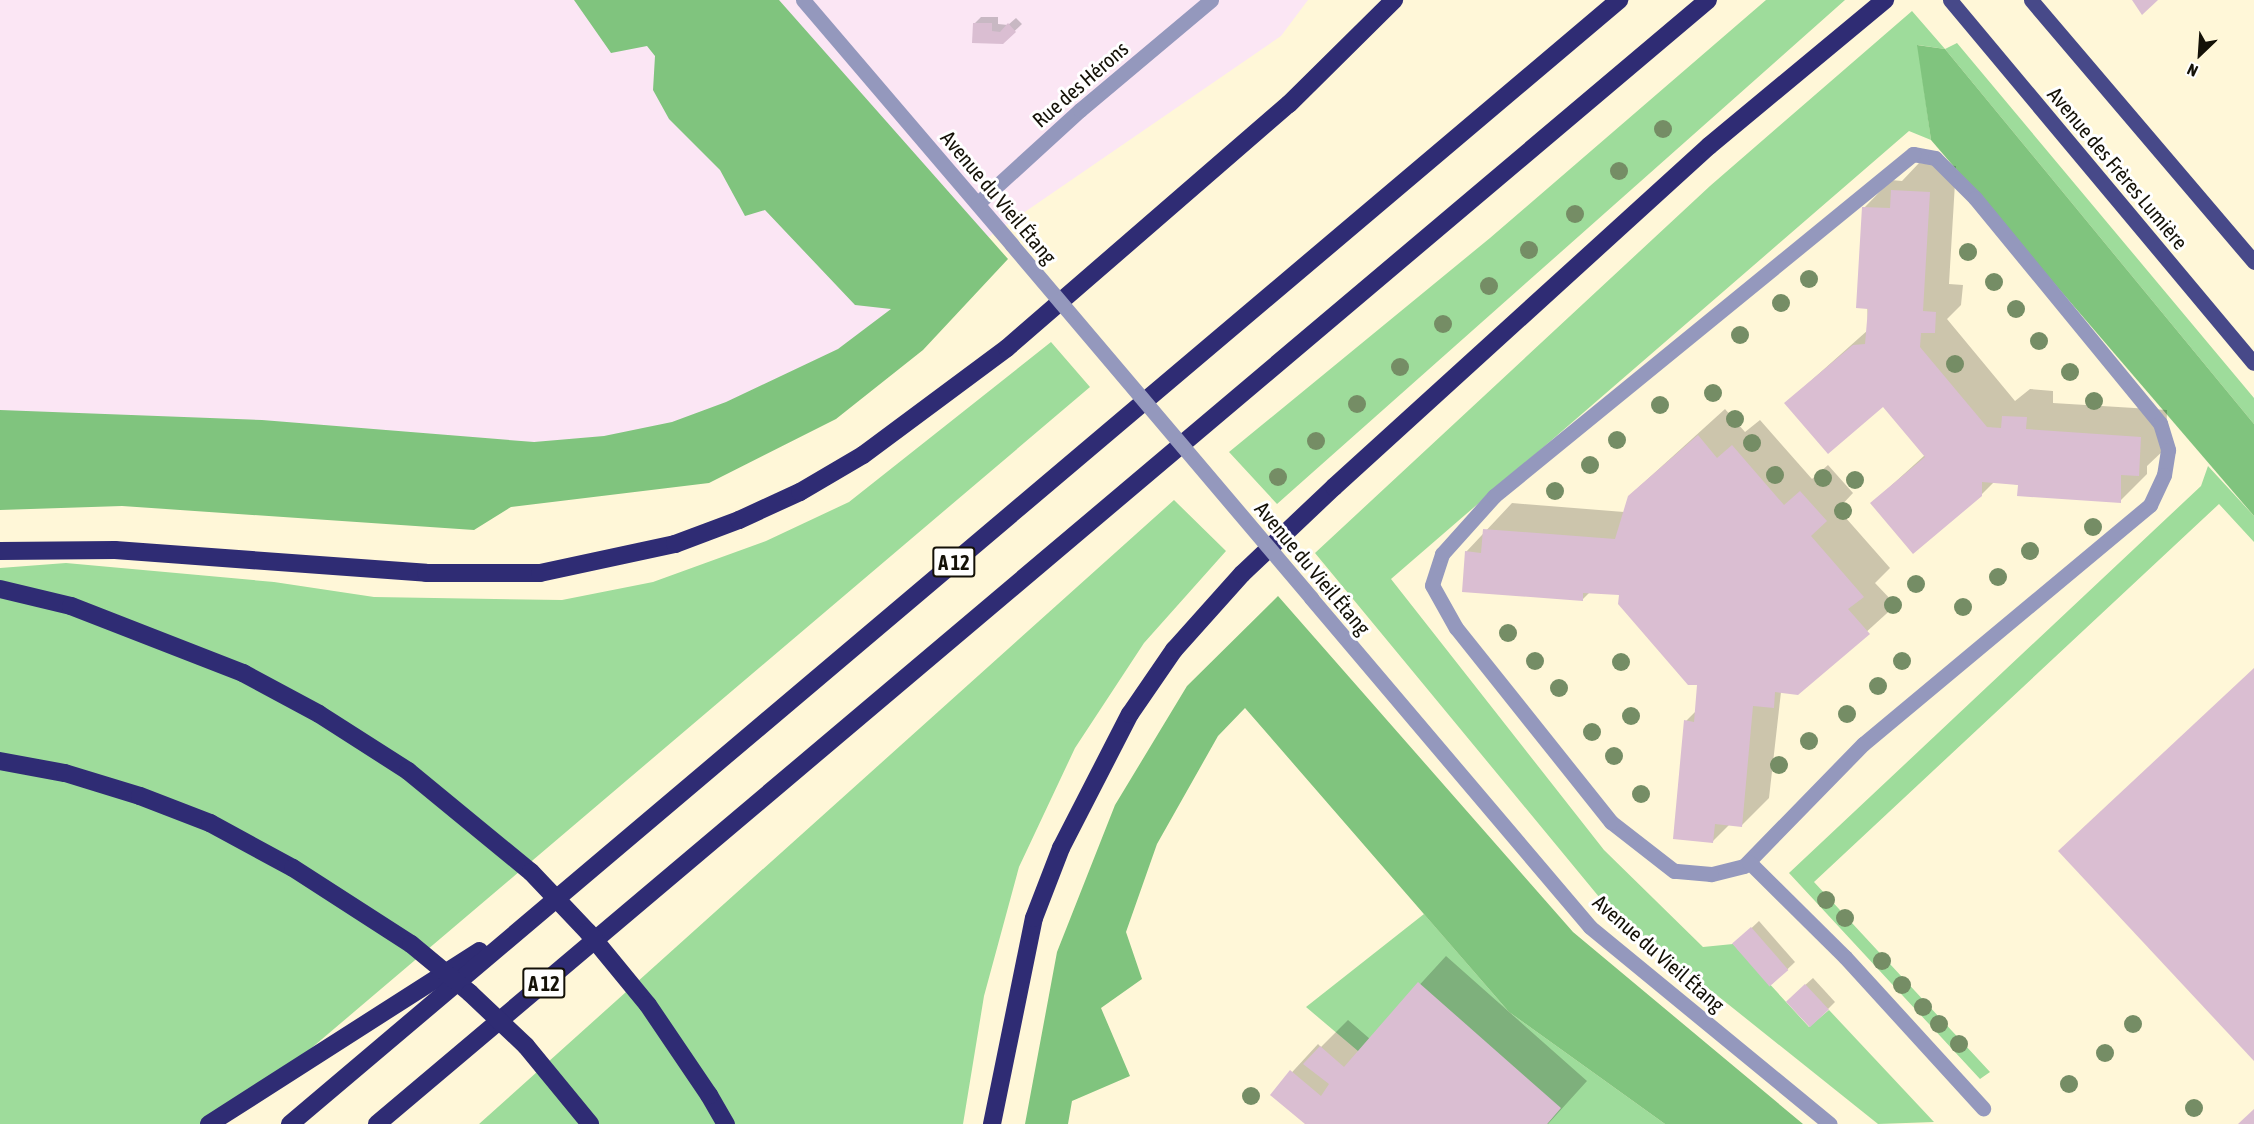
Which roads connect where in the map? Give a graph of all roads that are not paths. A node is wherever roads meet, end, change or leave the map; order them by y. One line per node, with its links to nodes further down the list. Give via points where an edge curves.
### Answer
1 (802, 0): 9 (street, Avenue du Vieil Étang)
2 (1212, 0): 9 (street, Rue des Hérons, via 1080,110)
3 (1394, 0): 12 (highway, via 1289,104 1007,348 862,455 800,492 739,520 675,544 540,573 426,573 115,550)
4 (1619, 0): 16 (highway, A 12)
5 (1708, 0): 20 (highway, A 12)
6 (1885, 0): 23 (highway, via 1709,146 1387,439 1242,574 1174,650 1130,714 1060,848 1034,918)
7 (1950, 0): 11 (main road, Avenue des Frères Lumière)
8 (2031, 0): 10 (main road, Avenue des Frères Lumière)
9 (978, 203): 24 (street, Avenue du Vieil Étang, bridge, via 1590,927)
10 (2254, 262)
11 (2254, 363)
12 (0, 550)
13 (0, 588): 22 (highway, bridge, via 70,606 243,673 319,714 408,771 531,872 588,932 648,1005)
14 (0, 761): 21 (highway, bridge, via 65,773 140,796 210,823 293,868 411,944 470,993 526,1046)
15 (1749, 862): 15 (street, via 1712,874 1674,871 1611,822 1456,628 1432,585 1442,554 1494,496 1892,168 1913,154 1935,158 1975,198 2160,423 2168,450 2164,475 2150,505 1863,744); 17 (street, via 1845,957)
16 (539, 913): 18 (highway); 19 (highway, A 12)
17 (1983, 1108)
18 (209, 1124)
19 (290, 1124)
20 (377, 1124)
21 (590, 1124)
22 (726, 1124)
23 (992, 1124)
24 (1830, 1124)

